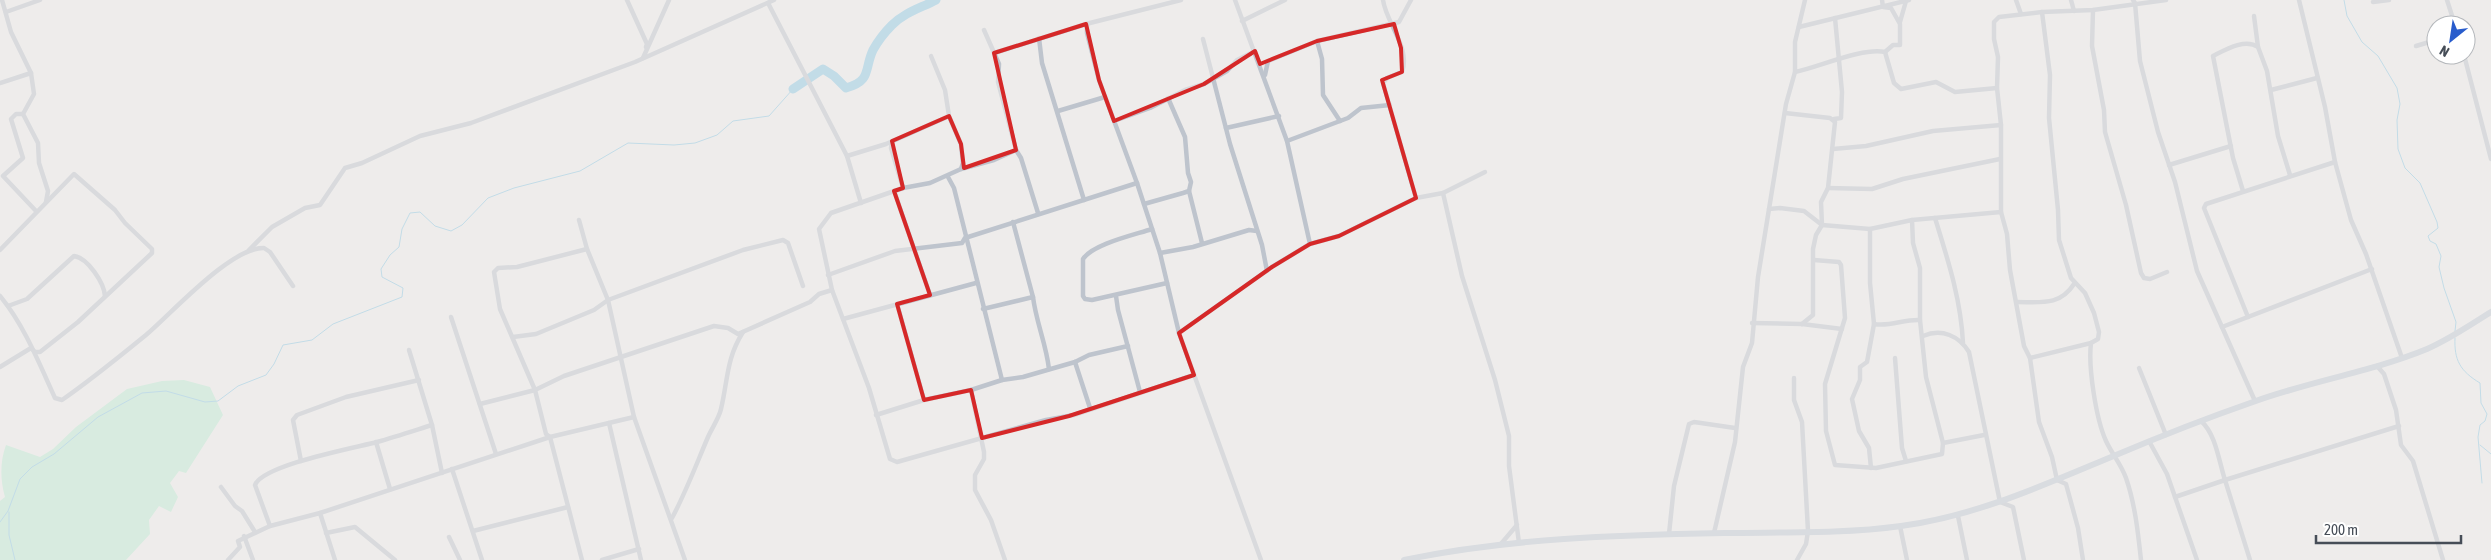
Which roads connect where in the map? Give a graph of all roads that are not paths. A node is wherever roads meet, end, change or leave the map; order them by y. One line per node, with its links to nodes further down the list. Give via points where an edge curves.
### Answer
1 (2, 0): 26 (street)
2 (40, 0): 26 (street)
3 (627, 0): 48 (street, via 647,44)
4 (669, 0): 48 (street)
5 (774, 0): 22 (street)
6 (1180, 0): 33 (street)
7 (1235, 0): 32 (street)
8 (1285, 0): 32 (street)
9 (1384, 0): 34 (street)
10 (1411, 0): 34 (street, via 1399,22)
11 (1805, 0): 36 (street)
12 (1882, 0): 23 (street)
13 (1908, 0): 23 (street); 35 (street)
14 (2016, 0): 28 (street)
15 (2071, 0): 25 (street)
16 (2166, 0): 20 (street)
17 (2299, 0): 53 (street)
18 (2389, 0): 21 (street)
19 (2447, 0): 29 (street)
20 (2134, 2): 24 (street); 84 (street, via 2140,61)
21 (2373, 2)
22 (768, 3): 48 (street); 79 (street)
23 (1883, 7): 31 (street); 35 (street, via 1891,8)
24 (2093, 10): 25 (street); 128 (street, via 2092,46 2105,132 2141,273 2150,279)
25 (2074, 11): 27 (street)
26 (6, 12): 52 (street, via 11,32)
27 (2042, 12): 28 (street); 132 (street, via 2050,75 2049,118 2059,240)
28 (2021, 14): 57 (street, via 1999,17 1994,22)
29 (2452, 15)
30 (2254, 16): 43 (street)
31 (1835, 18): 36 (street); 49 (street)
32 (1242, 21): 44 (street)
33 (1087, 24): 38 (street); 59 (street)
34 (1394, 24): 40 (street); 61 (street, via 1404,67 1402,72 1383,81)
35 (1900, 24): 45 (street, via 1900,45 1892,46)
36 (1799, 27): 51 (street, via 1795,42)
37 (984, 30): 46 (street)
38 (1039, 38): 46 (street); 62 (street, via 1042,63)
39 (1203, 39): 54 (street)
40 (1317, 41): 55 (street, via 1268,61); 69 (street, via 1322,59 1323,96)
41 (2426, 43): 42 (street)
42 (2416, 46)
43 (2258, 47): 58 (street); 75 (street, via 2248,44 2213,56)
44 (1255, 51): 54 (street, via 1237,60 1228,71); 55 (street)
45 (1886, 52): 49 (street, via 1863,53); 57 (street, via 1894,82 1900,89 1936,82 1955,92)
46 (994, 53): 78 (street, via 1000,68 998,82)
47 (931, 56): 65 (street, via 946,90)
48 (643, 58): 123 (street, via 471,123 420,136 345,168 320,205 305,208 272,227)
49 (1838, 60): 51 (street); 67 (street, via 1841,118)
50 (2467, 65): 80 (street)
51 (1795, 72): 63 (street)
52 (31, 73): 56 (street); 64 (street, via 34,94)
53 (2317, 78): 58 (street); 82 (street)
54 (1214, 79): 60 (street); 71 (street)
55 (1265, 79): 66 (street)
56 (0, 83)
57 (1997, 88): 70 (street)
58 (2271, 90): 88 (street, via 2278,136)
59 (1105, 97): 62 (street); 68 (street)
60 (1168, 98): 68 (street); 96 (street, via 1185,137 1191,182)
61 (1390, 105): 69 (street, via 1361,108); 98 (street)
62 (1058, 111): 99 (street)
63 (1785, 113): 67 (street); 103 (street)
64 (23, 114): 89 (street, via 16,114 11,119 23,158); 100 (street, via 38,143 39,163 48,191)
65 (949, 116): 72 (street); 83 (street, via 961,144)
66 (1279, 116): 71 (street); 73 (street)
67 (1834, 119): 77 (street)
68 (1114, 121): 91 (street)
69 (1340, 122): 73 (street)
70 (2001, 125): 77 (street, via 1933,131 1866,146); 81 (street)
71 (1226, 128): 111 (street)
72 (892, 140): 74 (street); 76 (street)
73 (1286, 141): 119 (street)
74 (886, 144): 76 (street); 79 (street)
75 (2231, 146): 84 (street); 94 (street)
76 (891, 148): 92 (street)
77 (1833, 149): 93 (street)
78 (1016, 150): 85 (street); 106 (street)
79 (847, 156): 101 (street)
80 (2491, 159)
81 (2000, 160): 93 (street, via 1872,189); 105 (street)
82 (2334, 162): 88 (street); 126 (street, via 2353,226)
83 (964, 163): 85 (street); 86 (street)
84 (2169, 165): 156 (street, via 2197,271)
85 (968, 167): 86 (street)
86 (961, 169): 90 (street)
87 (1485, 172): 97 (street)
88 (2290, 175): 94 (street)
89 (1, 177): 104 (street)
90 (948, 177): 92 (street); 117 (street, via 954,188)
91 (1137, 183): 99 (street); 102 (street)
92 (903, 188): 95 (street)
93 (1828, 188): 112 (street, via 1821,202)
94 (2242, 190): 150 (street, via 2209,202 2204,208)
95 (894, 191): 101 (street); 120 (street)
96 (1189, 191): 102 (street); 118 (street)
97 (1442, 194): 98 (street); 220 (street, via 1462,276 1509,436 1509,466)
98 (1416, 198): 119 (street, via 1339,236)
99 (1084, 200): 106 (street)
100 (45, 203): 104 (street); 137 (street, via 74,174 116,210 150,246 152,254)
101 (861, 203): 129 (street, via 831,213 819,229)
102 (1144, 204): 113 (street)
103 (1769, 209): 112 (street, via 1804,211); 153 (street)
104 (36, 211): 122 (street)
105 (2001, 212): 107 (street); 144 (street)
106 (1038, 213): 110 (street)
107 (1935, 218): 109 (street); 162 (street, via 1956,285)
108 (580, 220): 121 (street)
109 (1912, 220): 114 (street); 152 (street, via 1913,242 1920,268)
110 (1013, 222): 117 (street); 142 (street)
111 (1254, 225): 115 (street); 116 (street)
112 (1822, 225): 114 (street); 125 (street, via 1816,234)
113 (1152, 229): 124 (street); 141 (street, via 1098,248 1083,259 1085,299)
114 (1870, 229): 155 (street)
115 (1249, 230): 116 (street); 118 (street)
116 (1256, 231): 127 (street)
117 (965, 238): 120 (street, via 957,244); 130 (street)
118 (1202, 243): 124 (street)
119 (1310, 244): 127 (street)
120 (913, 248): 129 (street, via 895,251); 138 (street)
121 (586, 249): 143 (street); 161 (street, via 495,270 498,303)
122 (0, 250)
123 (249, 250): 133 (street, via 264,248 270,252); 165 (street, via 186,297 147,334 62,400 55,398)
124 (1160, 252): 131 (street)
125 (1814, 260): 154 (street, via 1813,315); 157 (street, via 1841,265 1845,318)
126 (2372, 269): 150 (street); 170 (street)
127 (1267, 271): 159 (street)
128 (2167, 272)
129 (828, 275): 136 (street)
130 (976, 283): 138 (street); 147 (street)
131 (1167, 283): 141 (street); 159 (street)
132 (2074, 284): 144 (street, via 2065,296 2053,301); 163 (street, via 2084,293 2094,313 2099,336)
133 (293, 286)
134 (803, 286): 143 (street, via 788,242 783,240 743,250)
135 (104, 289): 137 (street); 140 (street); 146 (street, via 96,274 78,256 74,256 27,299)
136 (832, 290): 151 (street); 158 (street, via 824,291 810,302)
137 (112, 291): 140 (street)
138 (930, 295): 145 (street)
139 (0, 296): 146 (street)
140 (105, 296): 165 (street, via 40,352)
141 (1116, 296): 164 (street)
142 (1033, 297): 147 (street); 175 (street)
143 (608, 300): 161 (street, via 594,310 536,334); 167 (street)
144 (2017, 302): 169 (street, via 2024,346)
145 (897, 304): 151 (street); 185 (street)
146 (8, 306): 165 (street)
147 (983, 309): 181 (street)
148 (2491, 312): 170 (main road, via 2441,342)
149 (451, 317): 187 (street)
150 (2248, 317): 156 (street)
151 (843, 319): 189 (street)
152 (1920, 320): 155 (street, via 1883,326); 160 (street)
153 (1752, 323): 154 (street); 195 (street, via 1752,343 1743,367)
154 (1802, 324): 157 (street)
155 (1874, 324): 207 (street, via 1866,362 1860,366 1860,380 1852,399 1859,430 1868,448)
156 (2222, 327): 186 (street)
157 (1842, 329): 207 (street, via 1825,384 1826,431 1834,465)
158 (744, 332): 167 (street, via 738,334 728,328 714,326); 219 (street, via 730,359 721,412)
159 (1179, 333): 178 (street)
160 (1923, 336): 162 (street, via 1944,334); 202 (street, via 1926,377)
161 (513, 337): 182 (street)
162 (1963, 343): 196 (street, via 1975,375)
163 (2091, 344): 169 (street); 204 (street, via 2093,386 2105,438)
164 (1128, 346): 171 (street, via 1089,354); 184 (street)
165 (31, 348): 174 (street)
166 (409, 350): 180 (street)
167 (622, 357): 182 (street, via 564,376); 190 (street)
168 (1895, 358): 206 (street, via 1902,448)
169 (2030, 358): 210 (street, via 2039,422)
170 (2402, 358): 172 (main road)
171 (1075, 362): 175 (street); 188 (street)
172 (2390, 362): 173 (main road); 177 (street)
173 (2376, 366): 177 (street); 186 (main road)
174 (0, 367)
175 (1049, 368): 181 (street)
176 (2139, 368): 197 (street)
177 (2384, 374): 194 (street)
178 (1194, 375): 184 (street); 246 (street)
179 (1794, 378): 224 (street, via 1794,400 1802,422)
180 (419, 380): 193 (street); 205 (street, via 346,397 297,415 292,420)
181 (1002, 380): 183 (street)
182 (535, 390): 187 (street); 198 (street, via 546,434)
183 (971, 390): 185 (street); 199 (street)
184 (1140, 392): 188 (street)
185 (924, 400): 189 (street)
186 (2255, 401): 191 (main road)
187 (480, 404): 203 (street)
188 (1090, 408): 199 (street)
189 (876, 415): 199 (street, via 890,460 897,462)
190 (634, 416): 192 (street); 219 (street)
191 (2201, 421): 197 (main road); 211 (street, via 2215,447)
192 (609, 423): 198 (street); 233 (street)
193 (432, 425): 201 (street); 209 (street)
194 (2399, 426): 211 (street); 256 (street, via 2401,445 2412,460)
195 (1736, 428): 227 (street); 228 (street, via 1689,424 1674,486)
196 (1984, 434): 202 (street); 215 (street)
197 (2166, 435): 200 (main road)
198 (550, 437): 203 (street); 216 (street)
199 (982, 438): 245 (street, via 984,459 975,474 975,490 991,520)
200 (2149, 441): 204 (main road); 214 (street)
201 (376, 442): 205 (street); 213 (street)
202 (1943, 443): 206 (street, via 1942,454)
203 (496, 454): 208 (street)
204 (2116, 455): 210 (main road); 253 (street, via 2133,500)
205 (301, 461): 221 (street, via 258,480 256,490)
206 (1906, 462): 207 (street)
207 (1870, 468)
208 (452, 469): 209 (street); 223 (street)
209 (442, 473): 213 (street)
210 (2057, 480): 215 (main road); 252 (street, via 2066,484)
211 (2225, 480): 214 (street); 255 (street)
212 (221, 487): 225 (street)
213 (390, 489): 217 (street)
214 (2175, 497): 254 (street)
215 (2000, 502): 218 (main road); 251 (street, via 2013,507)
216 (568, 507): 223 (street); 241 (street)
217 (320, 512): 221 (street); 226 (street)
218 (1958, 516): 222 (main road); 250 (street)
219 (672, 518): 244 (street)
220 (1517, 525): 231 (street); 232 (street)
221 (270, 526): 225 (street)
222 (1900, 526): 224 (main road); 249 (street)
223 (473, 531): 240 (street)
224 (1808, 531): 227 (main road); 248 (street, via 1806,544)
225 (255, 532): 229 (street)
226 (326, 533): 237 (street); 238 (street, via 355,527)
227 (1714, 533): 228 (main road)
228 (1669, 534): 231 (main road, via 1592,536)
229 (244, 536): 235 (street, via 238,541 240,547); 236 (street)
230 (449, 537): 239 (street)
231 (1519, 543): 232 (main road)
232 (1500, 545): 234 (main road)
233 (638, 550): 242 (street); 243 (street)
234 (1435, 557): 247 (main road)
235 (228, 560)
236 (253, 560)
237 (335, 560)
238 (395, 560)
239 (460, 560)
240 (482, 560)
241 (582, 560)
242 (602, 560)
243 (641, 560)
244 (685, 560)
245 (1005, 560)
246 (1260, 560)
247 (1404, 560)
248 (1797, 560)
249 (1907, 560)
250 (1966, 560)
251 (2024, 560)
252 (2083, 560)
253 (2142, 560)
254 (2197, 560)
255 (2250, 560)
256 (2443, 560)

